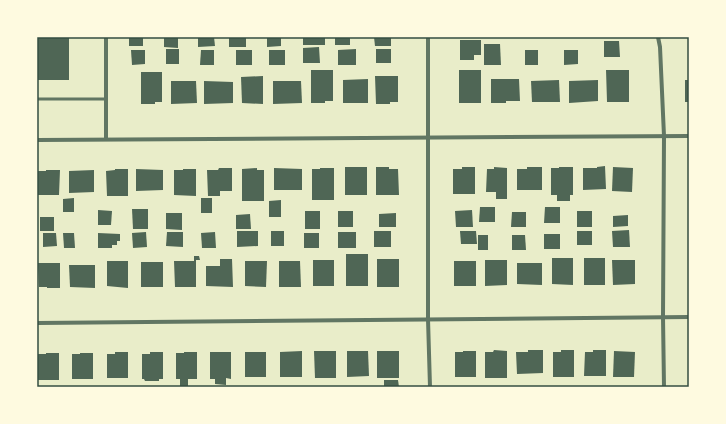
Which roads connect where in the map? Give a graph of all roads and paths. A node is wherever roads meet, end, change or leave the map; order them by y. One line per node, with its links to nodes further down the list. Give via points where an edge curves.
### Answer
1 (106, 37): 5 (street)
2 (428, 37): 8 (street)
3 (658, 37): 6 (street)
4 (37, 99): 5 (lane)
5 (106, 99): 9 (street)
6 (664, 136): 7 (street); 8 (street); 11 (street)
7 (689, 136)
8 (428, 138): 9 (street); 13 (street)
9 (106, 139): 10 (street)
10 (37, 140)
11 (663, 317): 12 (street); 13 (street); 16 (street)
12 (689, 317)
13 (428, 319): 14 (street); 15 (street)
14 (37, 323)
15 (430, 387)
16 (664, 387)

